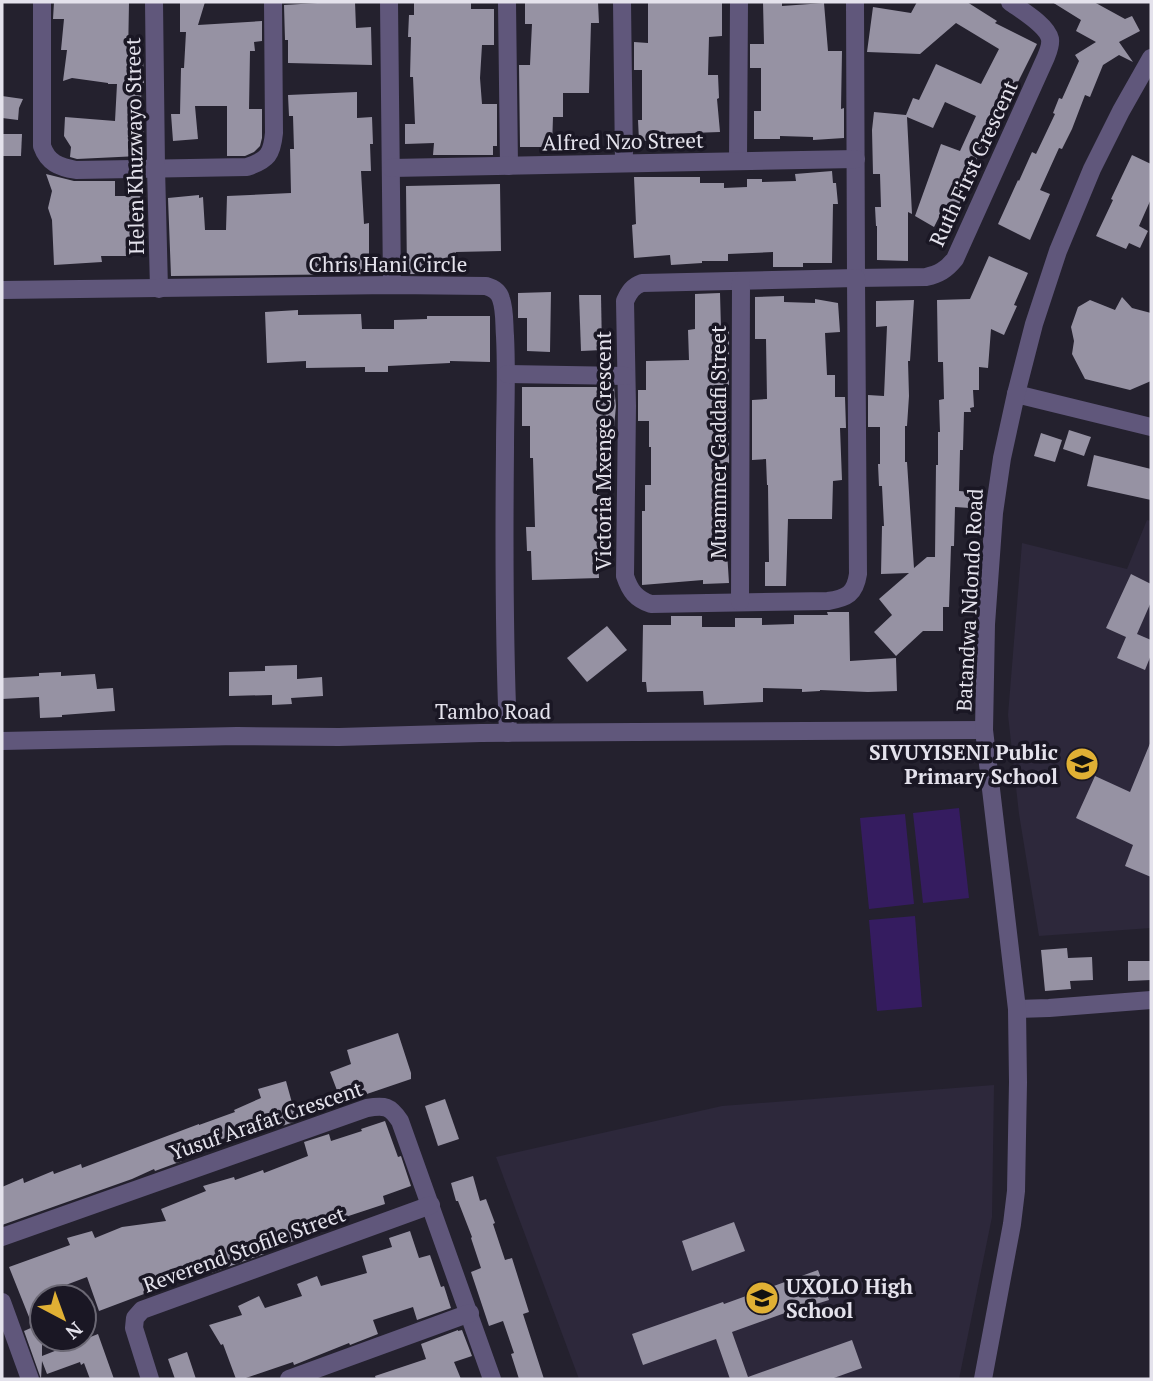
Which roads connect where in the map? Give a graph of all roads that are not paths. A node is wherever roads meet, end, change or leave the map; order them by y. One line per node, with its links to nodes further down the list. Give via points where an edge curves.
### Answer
1 (42, 2): 15 (street, via 45,154 60,167 76,170)
2 (154, 2): 15 (street, Helen Khuzwayo Street)
3 (273, 2): 15 (street, via 274,133 270,153 247,167)
4 (389, 2): 16 (street)
5 (507, 2): 14 (street)
6 (622, 2): 13 (street)
7 (738, 2): 12 (street)
8 (855, 2): 11 (street, Victoria Mxenge Crescent)
9 (1010, 2): 17 (street, Ruth First Crescent, via 1039,24 1050,46 955,259 926,277)
10 (1151, 58): 24 (street, Batandwa Ndondo Road, via 1092,169 1058,251)
11 (856, 159): 12 (street, Alfred Nzo Street); 17 (street, Victoria Mxenge Crescent)
12 (738, 161): 13 (street, Alfred Nzo Street)
13 (624, 163): 14 (street, Alfred Nzo Street)
14 (509, 166): 16 (street, Alfred Nzo Street)
15 (156, 167): 20 (street, Helen Khuzwayo Street)
16 (391, 168): 19 (street)
17 (856, 278): 18 (street, Victoria Mxenge Crescent); 26 (street, Victoria Mxenge Crescent, via 856,584 846,596 828,601)
18 (741, 282): 23 (street, Victoria Mxenge Crescent, via 642,283 632,289 625,301); 26 (street, Muammer Gaddafi Street)
19 (392, 285): 20 (street, Chris Hani Circle); 22 (street, Chris Hani Circle, via 486,286 498,292)
20 (159, 289): 21 (street, Chris Hani Circle)
21 (2, 290)
22 (507, 374): 23 (street); 28 (street, Chris Hani Circle)
23 (626, 376): 26 (street, Victoria Mxenge Crescent, via 625,576 629,588 651,604)
24 (1016, 394): 25 (street); 27 (street, Batandwa Ndondo Road, via 994,513)
25 (1151, 427)
26 (740, 602)
27 (984, 730): 28 (street, Tambo Road); 31 (street, Batandwa Ndondo Road)
28 (508, 733): 29 (street, Tambo Road)
29 (2, 741)
30 (1151, 1000): 31 (street)
31 (1017, 1009): 40 (street, Batandwa Ndondo Road, via 1016,1191)
32 (431, 1206): 33 (street, Yusuf Arafat Crescent, via 400,1121 394,1112 379,1105); 35 (street, Yusuf Arafat Crescent); 37 (street, Reverend Stofile Street, via 142,1310 134,1328)
33 (2, 1237)
34 (2, 1302): 36 (street)
35 (470, 1313): 38 (street); 39 (street, Yusuf Arafat Crescent)
36 (30, 1379)
37 (150, 1379)
38 (289, 1379)
39 (492, 1379)
40 (983, 1379)

